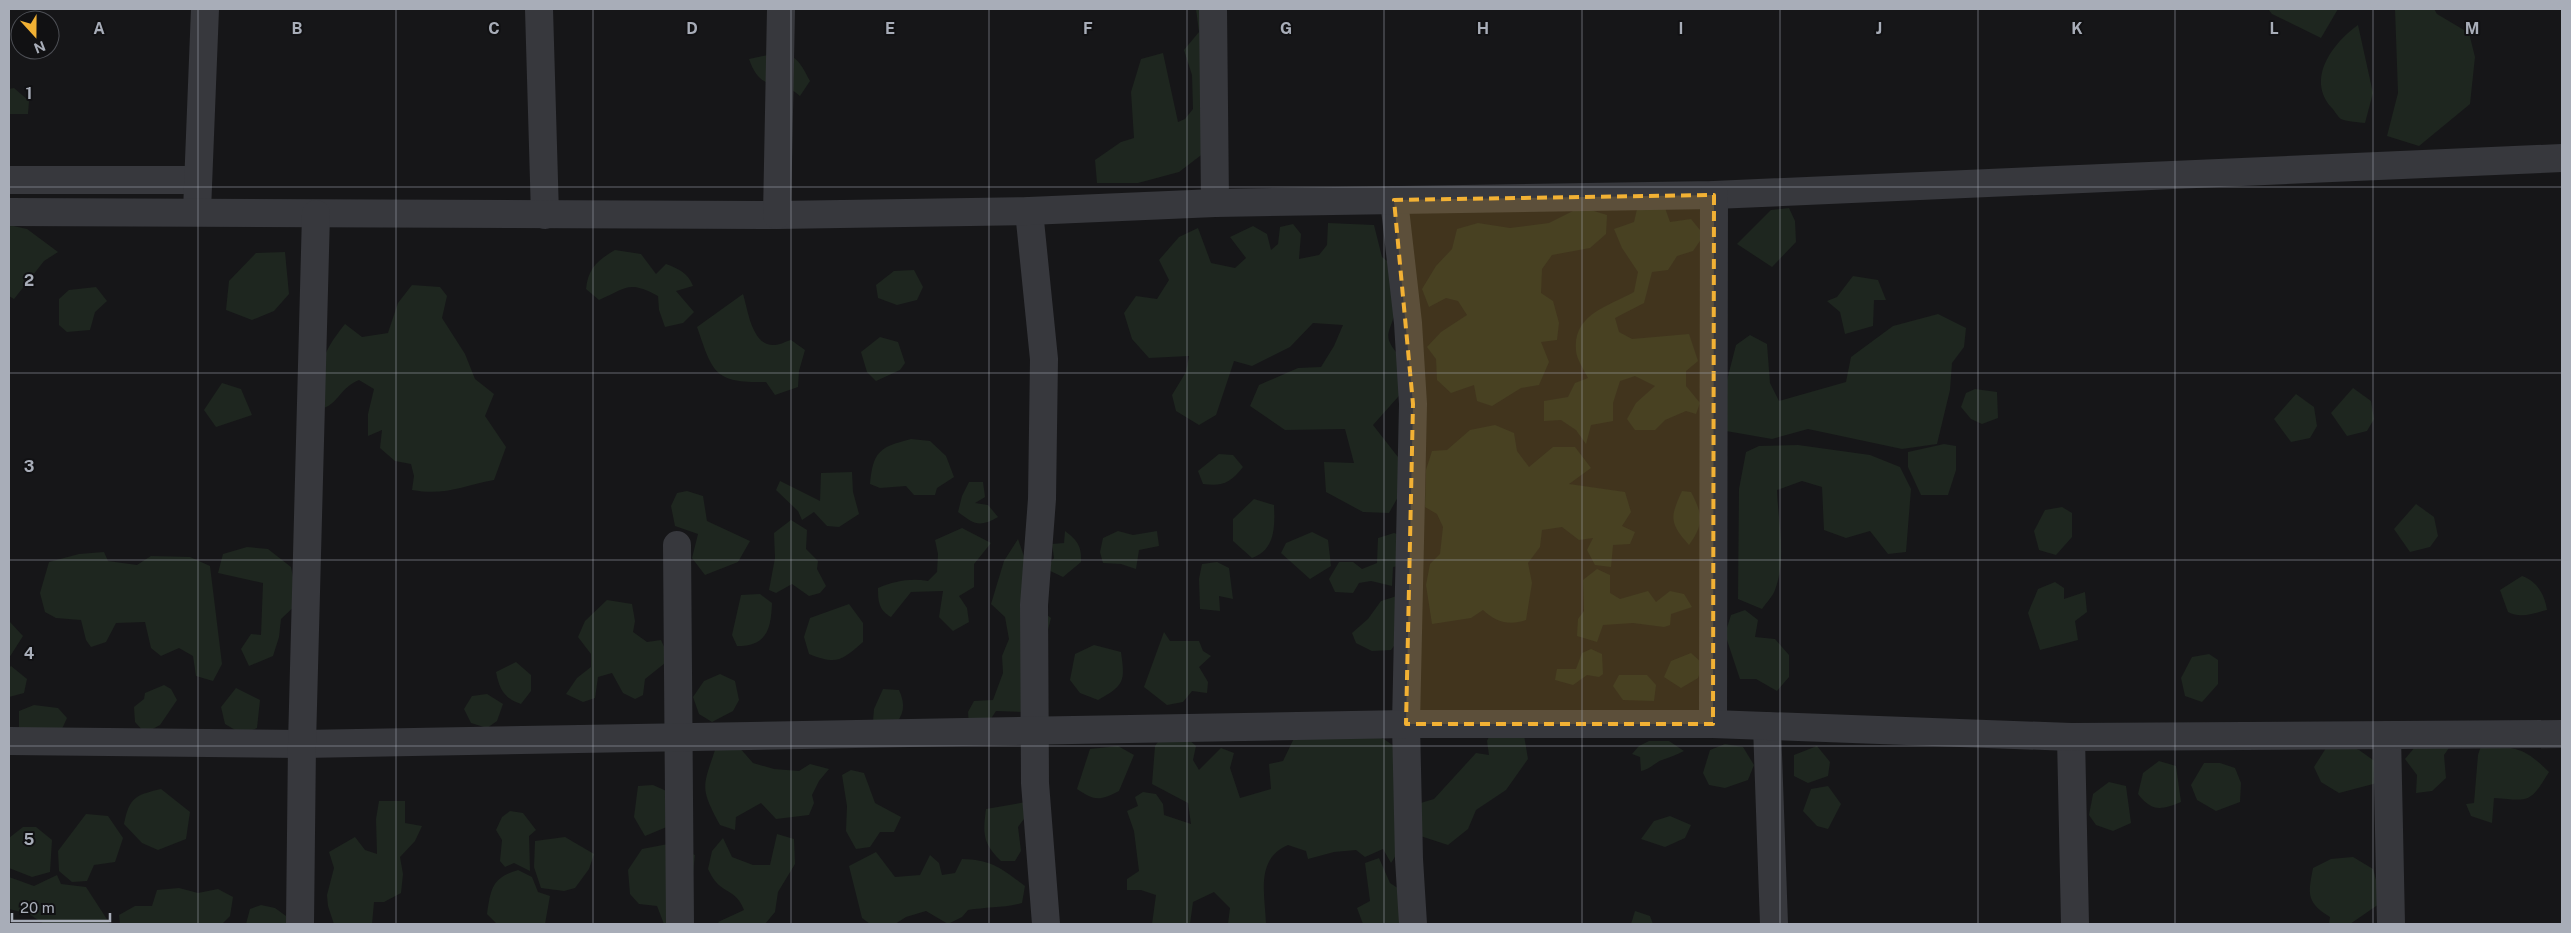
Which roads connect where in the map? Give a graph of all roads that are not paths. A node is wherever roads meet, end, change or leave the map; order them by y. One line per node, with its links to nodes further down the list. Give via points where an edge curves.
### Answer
1 (205, 9): 7 (street)
2 (539, 9): 15 (street)
3 (781, 9): 16 (street)
4 (1213, 9): 10 (street)
5 (2562, 158): 8 (street)
6 (9, 180): 7 (street)
7 (198, 180): 11 (street)
8 (1714, 195): 9 (street); 19 (street)
9 (1394, 200): 10 (street); 18 (street, via 1408,322 1413,404)
10 (1215, 203): 12 (street)
11 (197, 211): 13 (street); 14 (street)
12 (1029, 211): 16 (street); 21 (street, via 1044,359 1042,499 1034,582)
13 (9, 212)
14 (316, 214): 15 (street); 27 (street)
15 (545, 215): 16 (street)
16 (777, 215)
17 (676, 545): 25 (street)
18 (1406, 724): 19 (street); 21 (street); 31 (street)
19 (1712, 724): 20 (street)
20 (1766, 726): 24 (street); 32 (street)
21 (1036, 732): 25 (street); 30 (street, via 1035,783)
22 (2562, 734): 23 (street)
23 (2387, 735): 24 (street); 34 (street)
24 (2071, 737): 33 (street)
25 (680, 739): 27 (street); 29 (street)
26 (9, 742): 27 (street)
27 (302, 744): 28 (street)
28 (300, 924)
29 (680, 924)
30 (1046, 924)
31 (1413, 924)
32 (1774, 924)
33 (2075, 924)
34 (2391, 924)

